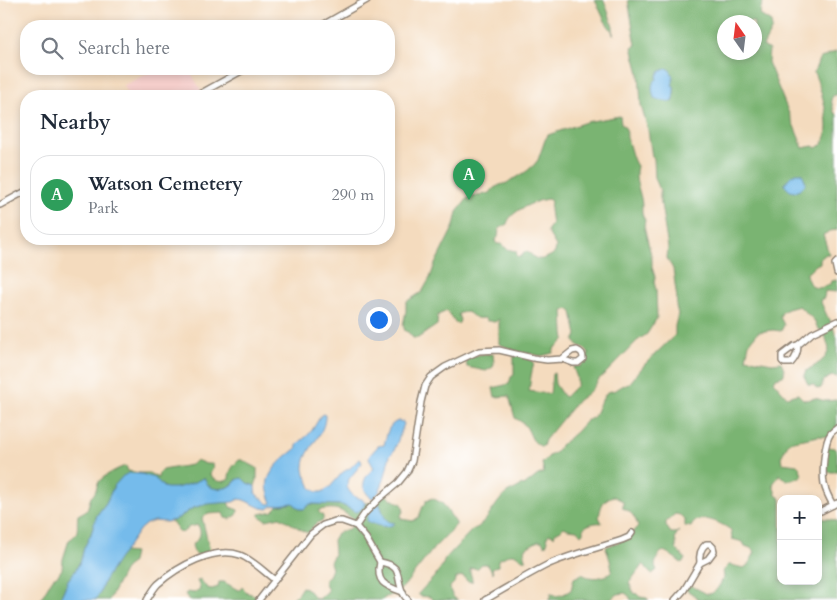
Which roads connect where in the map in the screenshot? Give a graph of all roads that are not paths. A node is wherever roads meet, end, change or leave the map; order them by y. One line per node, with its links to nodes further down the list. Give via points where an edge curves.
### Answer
1 (367, 0): 2 (street)
2 (331, 20)
3 (234, 75): 4 (street)
4 (207, 90)
5 (20, 194): 6 (street)
6 (0, 205)
7 (837, 262): 8 (street)
8 (837, 273)
9 (837, 320): 10 (street, via 812,333)
10 (798, 345)
11 (562, 358): 15 (street, via 547,360 499,350 479,351 431,377 423,394 412,461 398,483 365,513)
12 (837, 428): 13 (street, via 828,438 824,471 826,490)
13 (835, 504): 14 (street)
14 (822, 510)
15 (356, 526): 17 (street); 19 (street, via 342,521 323,525 311,534)
16 (632, 533): 24 (street, via 622,540 550,564)
17 (380, 562): 20 (street, via 395,569); 20 (street, via 383,584)
18 (700, 563): 25 (street)
19 (275, 580): 21 (street, via 239,555 215,554 175,571 157,585); 22 (street)
20 (402, 592): 23 (street)
21 (147, 600)
22 (259, 600)
23 (408, 600)
24 (485, 600)
25 (675, 600)

